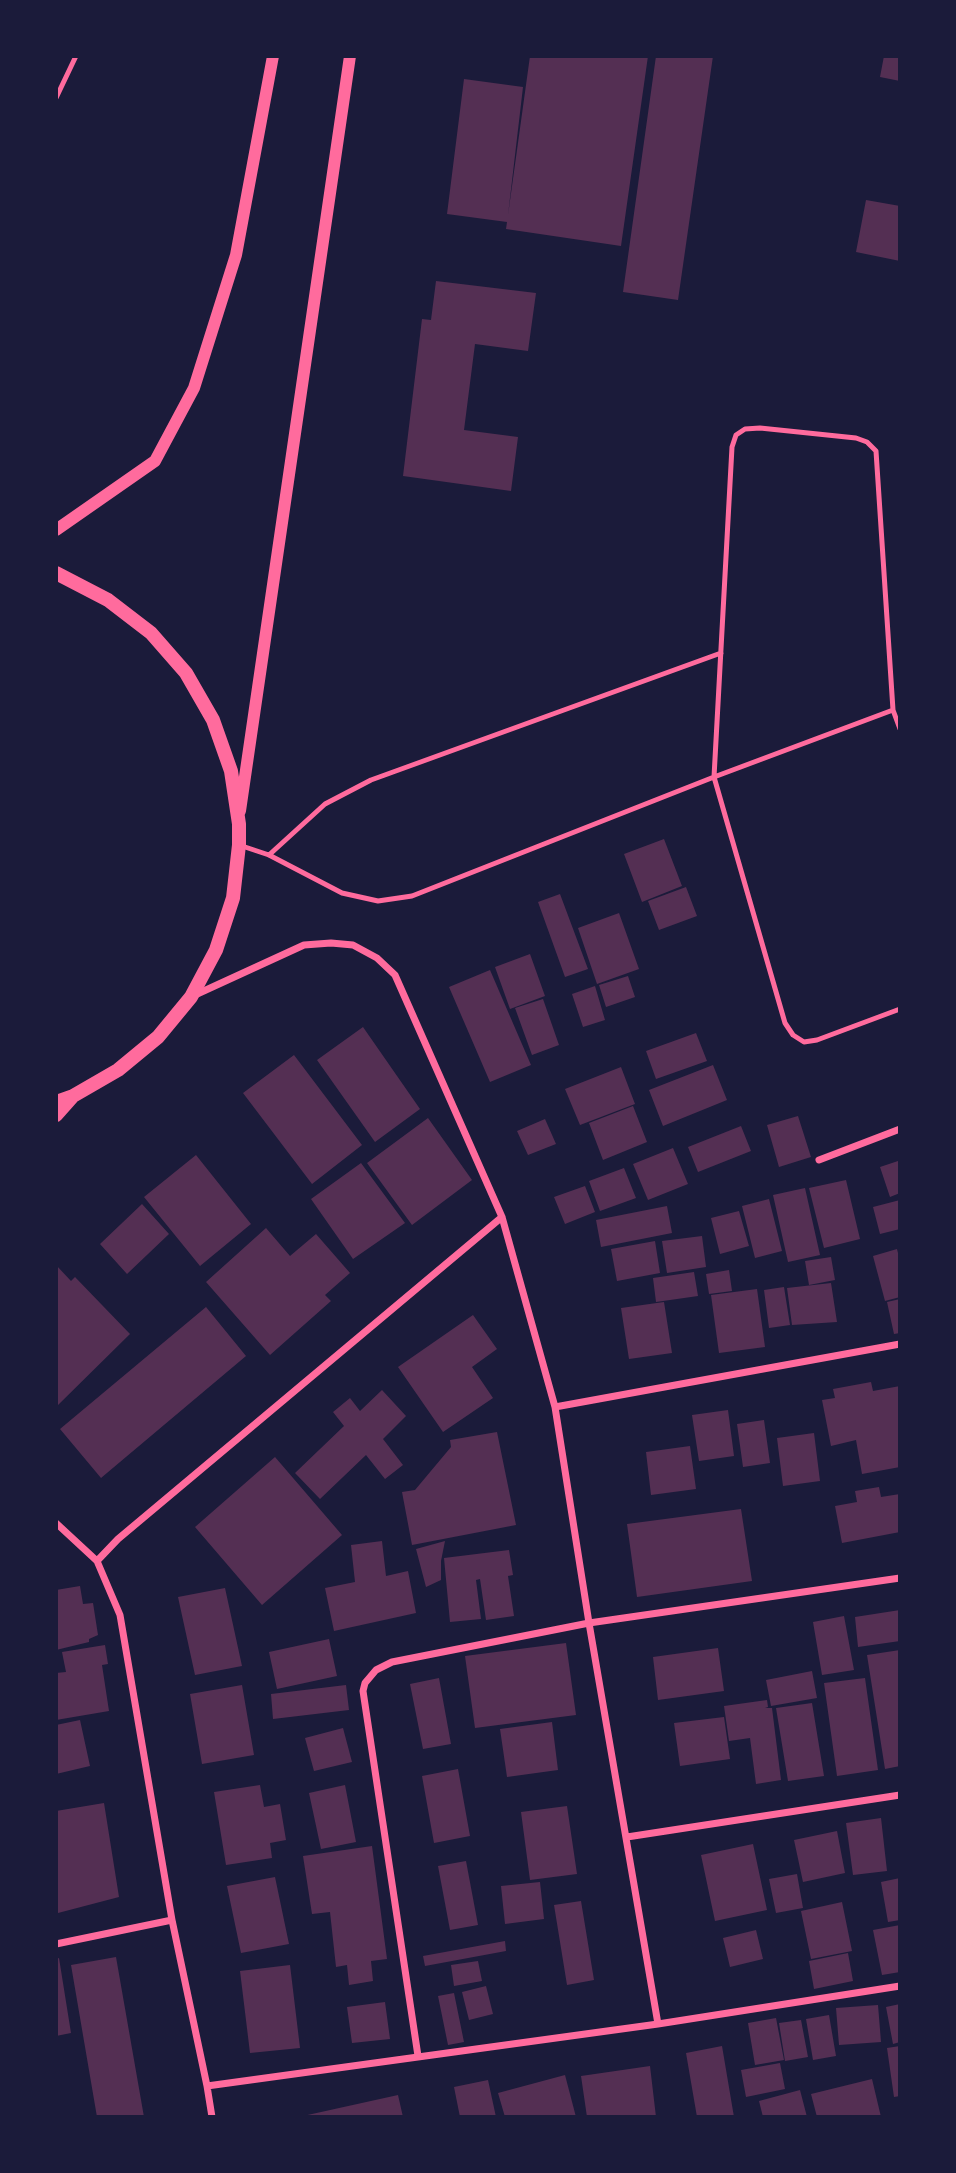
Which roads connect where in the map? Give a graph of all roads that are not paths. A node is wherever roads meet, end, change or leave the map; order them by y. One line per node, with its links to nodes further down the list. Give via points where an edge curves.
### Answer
1 (76, 56): 4 (lane)
2 (273, 56): 5 (street, via 236,255 194,387 155,461)
3 (350, 56): 11 (street)
4 (56, 98)
5 (56, 530)
6 (56, 573): 11 (main road, via 108,600 151,633 186,673 213,720 231,771)
7 (721, 653): 8 (lane, via 736,435 760,428 856,438 876,451 878,464); 10 (lane); 13 (lane, via 371,780 325,804)
8 (893, 710): 9 (lane); 10 (lane)
9 (900, 729)
10 (713, 777): 13 (lane, via 389,900 342,893); 15 (lane, via 785,1023 793,1035 804,1042 817,1040)
11 (239, 824): 12 (main road)
12 (239, 845): 13 (lane); 14 (main road, via 233,898 216,950)
13 (269, 855)
14 (191, 996): 16 (main road, via 158,1037 118,1070); 21 (street, via 303,945 353,946 377,958 395,975)
15 (900, 1009)
16 (73, 1096): 17 (main road); 18 (main road)
17 (56, 1102)
18 (56, 1115)
19 (900, 1129): 20 (street)
20 (819, 1160)
21 (502, 1217): 23 (street); 25 (street)
22 (900, 1344): 23 (street)
23 (555, 1408): 27 (street)
24 (56, 1522): 25 (street)
25 (97, 1561): 30 (street, via 120,1615)
26 (900, 1577): 27 (street)
27 (589, 1623): 29 (street); 34 (street, via 391,1662 370,1677 363,1691)
28 (900, 1795): 29 (street)
29 (627, 1837): 33 (street)
30 (172, 1920): 31 (street); 35 (street)
31 (56, 1944)
32 (900, 1986): 33 (street)
33 (658, 2024): 34 (street)
34 (418, 2056): 35 (street)
35 (207, 2086): 36 (street)
36 (212, 2117)

